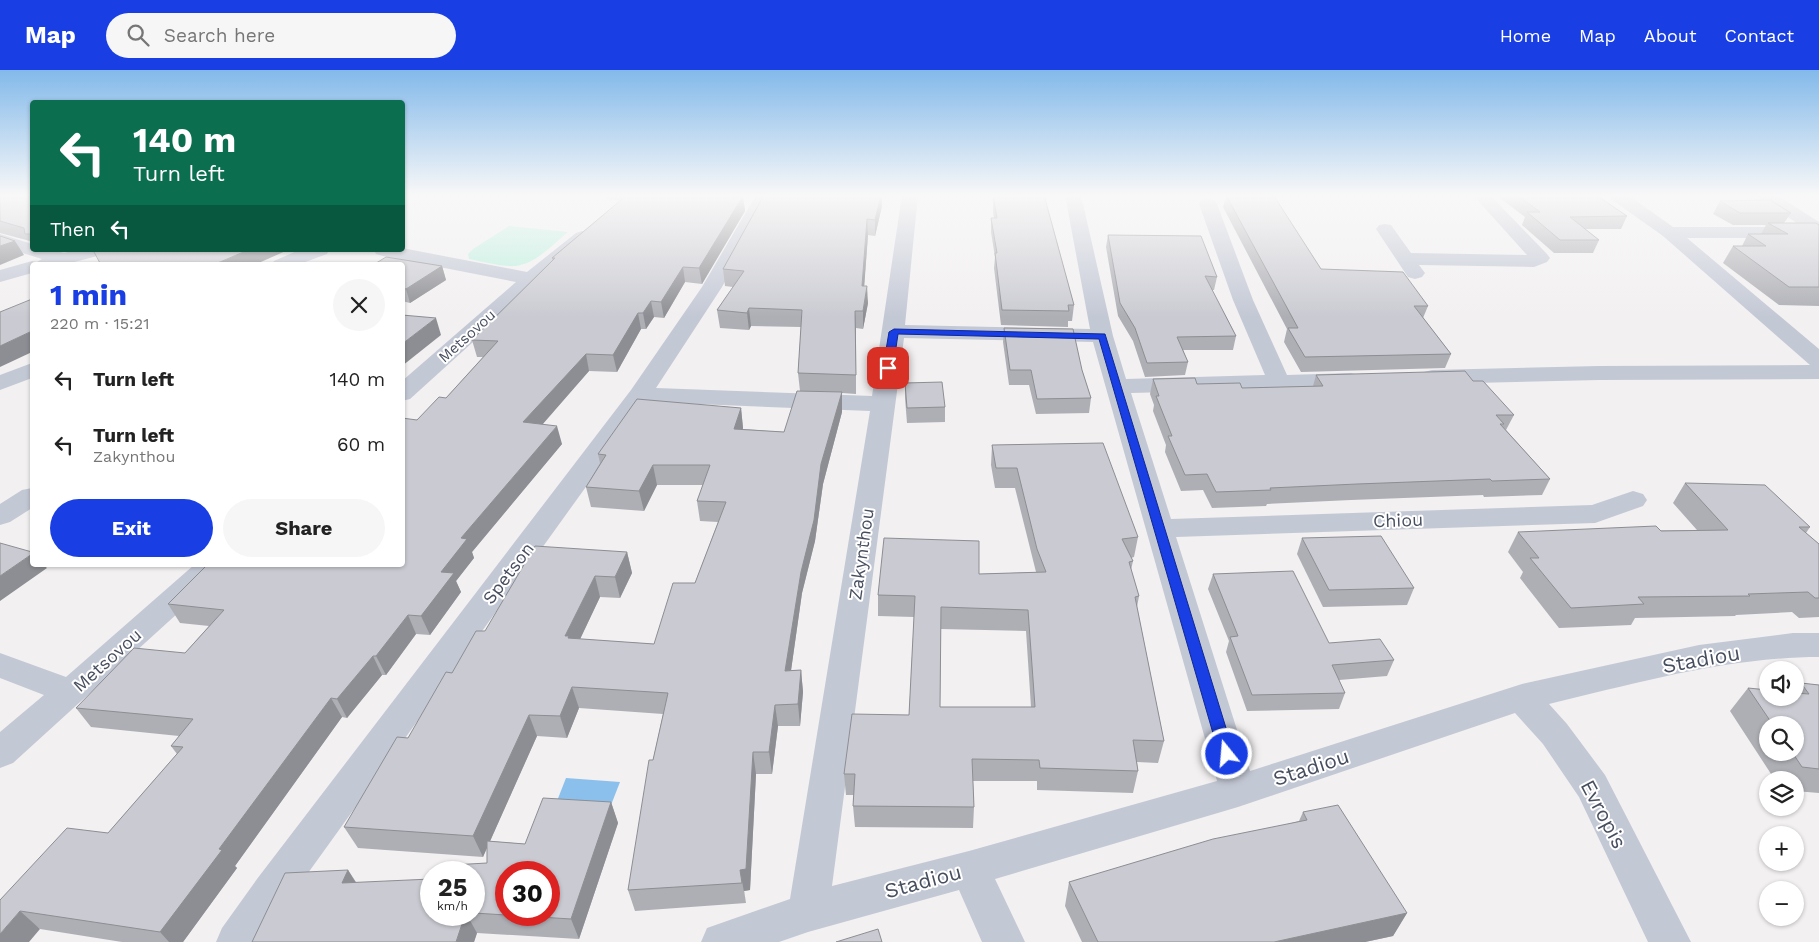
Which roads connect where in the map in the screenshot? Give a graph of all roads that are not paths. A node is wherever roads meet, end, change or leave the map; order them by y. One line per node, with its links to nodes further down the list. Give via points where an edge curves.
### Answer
1 (584, 236): 20 (street, Metsovou)
2 (736, 236): 32 (street, Spetson, via 712,287)
3 (905, 236): 21 (street, Zakynthou)
4 (1082, 236): 22 (street)
5 (1220, 236): 28 (street)
6 (1390, 236): 7 (street, via 1411,266 1534,261 1540,258)
7 (1519, 236)
8 (1673, 236): 23 (street)
9 (0, 240): 10 (street)
10 (30, 249)
11 (40, 252): 15 (street)
12 (90, 252): 15 (street)
13 (312, 252): 17 (street)
14 (393, 252): 20 (street)
15 (63, 259): 16 (street)
16 (52, 262)
17 (288, 262)
18 (30, 268): 19 (street)
19 (0, 276)
20 (531, 279): 31 (street, Metsovou)
21 (894, 332): 22 (street); 33 (street, Zakynthou)
22 (1102, 336): 30 (street)
23 (1819, 362)
24 (30, 371): 29 (street)
25 (1819, 372): 26 (street, via 1627,372)
26 (1415, 378)
27 (1376, 379): 28 (street)
28 (1279, 382): 30 (street)
29 (0, 383)
30 (1118, 386): 37 (street)
31 (405, 391)
32 (640, 395): 33 (street); 47 (street, Spetson)
33 (883, 404): 46 (street, Zakynthou)
34 (30, 497): 36 (street)
35 (1633, 500): 37 (street, Chiou, via 1595,514)
36 (0, 516)
37 (1161, 528): 44 (street)
38 (211, 567): 41 (street, Metsovou)
39 (1819, 645): 42 (street, Stadiou, via 1793,645 1699,657)
40 (0, 664): 41 (street)
41 (72, 692): 43 (street, Metsovou)
42 (1522, 697): 44 (street, Stadiou); 50 (street, Evropis, via 1555,734 1592,786)
43 (0, 753)
44 (1238, 791): 45 (street, Stadiou)
45 (969, 869): 46 (street, Stadiou); 49 (street)
46 (808, 912): 48 (street, Stadiou)
47 (237, 942)
48 (722, 942)
49 (1004, 942)
50 (1670, 942)

